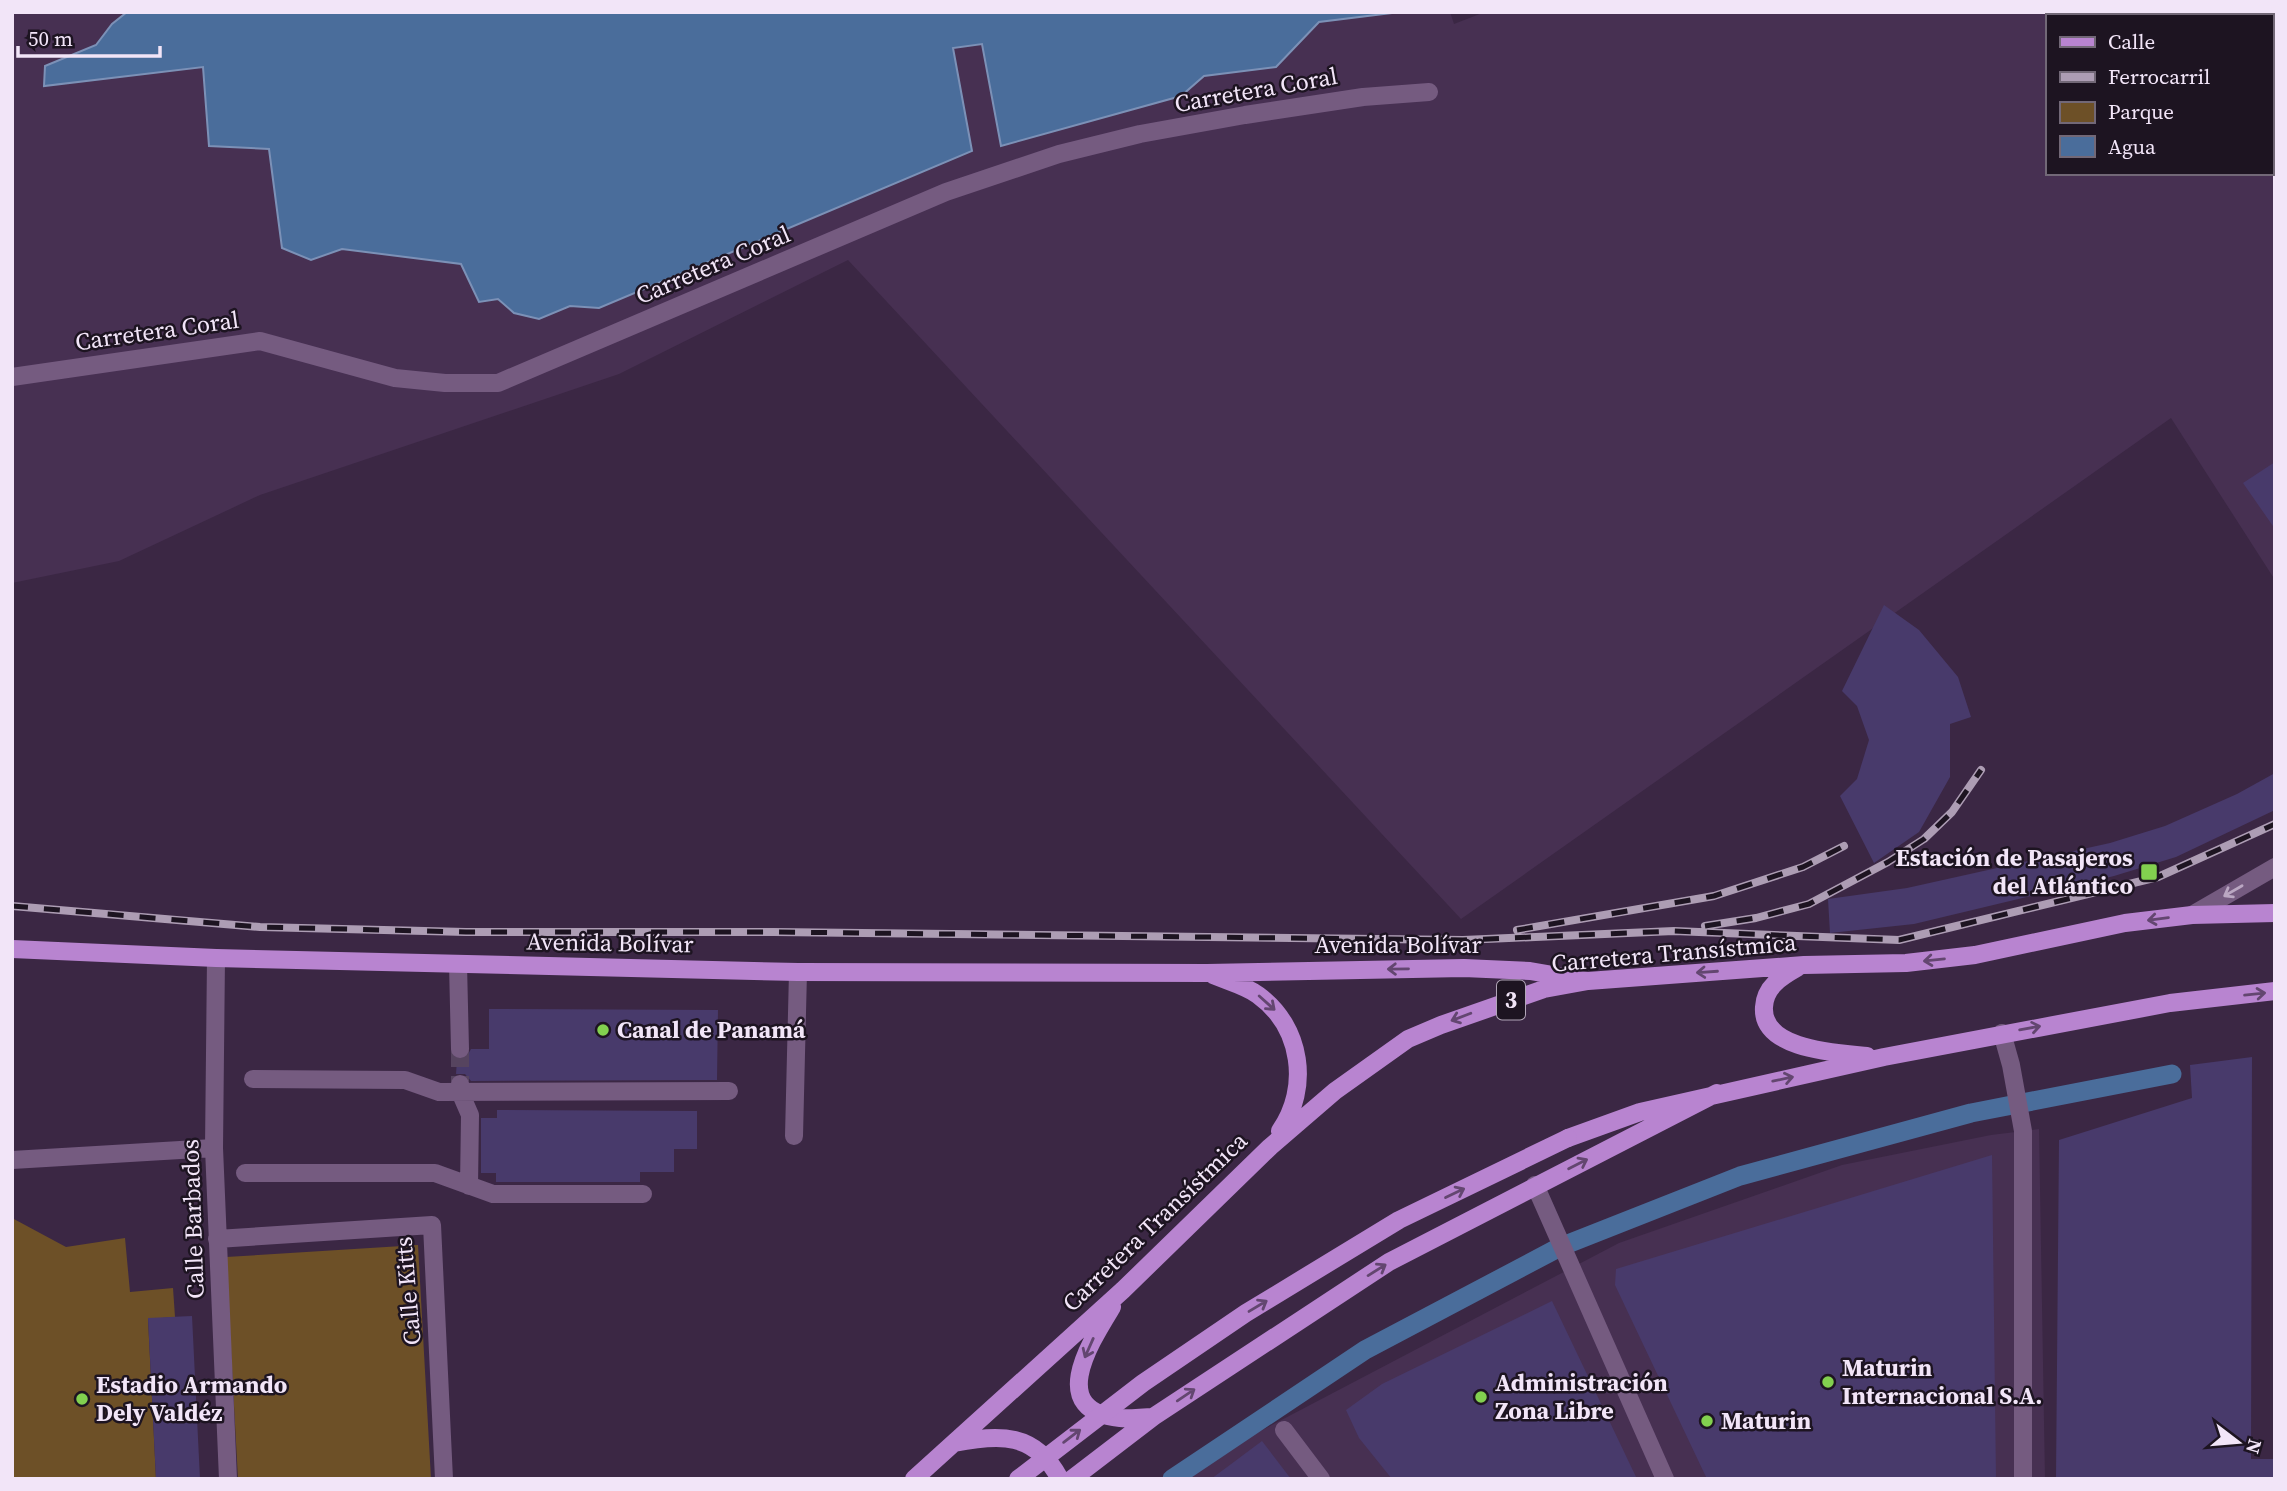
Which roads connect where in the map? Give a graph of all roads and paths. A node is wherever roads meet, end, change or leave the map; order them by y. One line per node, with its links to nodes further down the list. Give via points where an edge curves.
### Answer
1 (1429, 92): 2 (street, Carretera Coral, via 1245,115 1059,154 946,192 498,383 395,378 260,341)
2 (12, 377)
3 (2275, 867): 5 (street, one-way to 5)
4 (2275, 913): 5 (main road, Carretera Transístmica / 3)
5 (2192, 915): 9 (main road, Carretera Transístmica / 3, one-way to 9, via 2125,923 1975,955)
6 (12, 949): 7 (main road, Avenida Bolívar)
7 (216, 958): 8 (main road, Avenida Bolívar); 23 (street, Calle Barbados)
8 (458, 964): 10 (main road, Avenida Bolívar); 15 (street)
9 (1804, 965): 12 (main road, Carretera Transístmica / 3, one-way to 12); 16 (main road, via 1779,979 1766,997 1764,1013 1773,1031 1802,1046)
10 (798, 972): 11 (main road, Avenida Bolívar); 21 (street)
11 (1207, 973): 12 (main road, Avenida Bolívar, one-way to 11, via 1530,971 1464,968); 22 (main road, Avenida Bolívar, one-way to 22, via 1256,994 1272,1007 1298,1056 1299,1084 1290,1116)
12 (1588, 981): 22 (main road, Carretera Transístmica / 3, one-way to 22, via 1545,989 1408,1040 1335,1091)
13 (2275, 991): 14 (main road, one-way to 13, via 2170,1003)
14 (2001, 1033): 16 (main road); 42 (street, via 2023,1131)
15 (460, 1049)
16 (1884, 1057): 20 (main road, one-way to 16)
17 (253, 1079): 18 (street, via 405,1080 439,1092)
18 (460, 1086): 19 (street); 27 (street, via 470,1115)
19 (729, 1091)
20 (1717, 1093): 26 (main road, one-way to 20); 37 (main road, one-way to 20, bridge, via 1143,1383 1246,1313 1399,1220 1568,1138 1640,1112)
21 (794, 1136)
22 (1270, 1147): 30 (main road, Carretera Transístmica / 3)
23 (214, 1148): 24 (street); 29 (street, Calle Barbados)
24 (12, 1160)
25 (245, 1173): 27 (street, via 435,1173)
26 (1535, 1185): 31 (main road, one-way to 26, via 1390,1262); 41 (street)
27 (469, 1186): 28 (street, via 493,1194)
28 (643, 1194)
29 (217, 1239): 34 (street, Calle Barbados); 35 (street, Calle Kitts, via 432,1225)
30 (1123, 1290): 31 (main road, one-way to 31, via 1088,1345 1080,1371 1080,1393 1088,1407 1102,1415); 33 (main road, Carretera Transístmica / 3)
31 (1153, 1417): 39 (main road)
32 (1284, 1430): 40 (street)
33 (953, 1443): 36 (main road, Carretera Transístmica / 3); 38 (main road, via 1010,1438 1045,1458)
34 (228, 1479)
35 (444, 1479)
36 (914, 1479)
37 (1018, 1479)
38 (1060, 1479)
39 (1072, 1479)
40 (1321, 1479)
41 (1665, 1479)
42 (2023, 1479)

